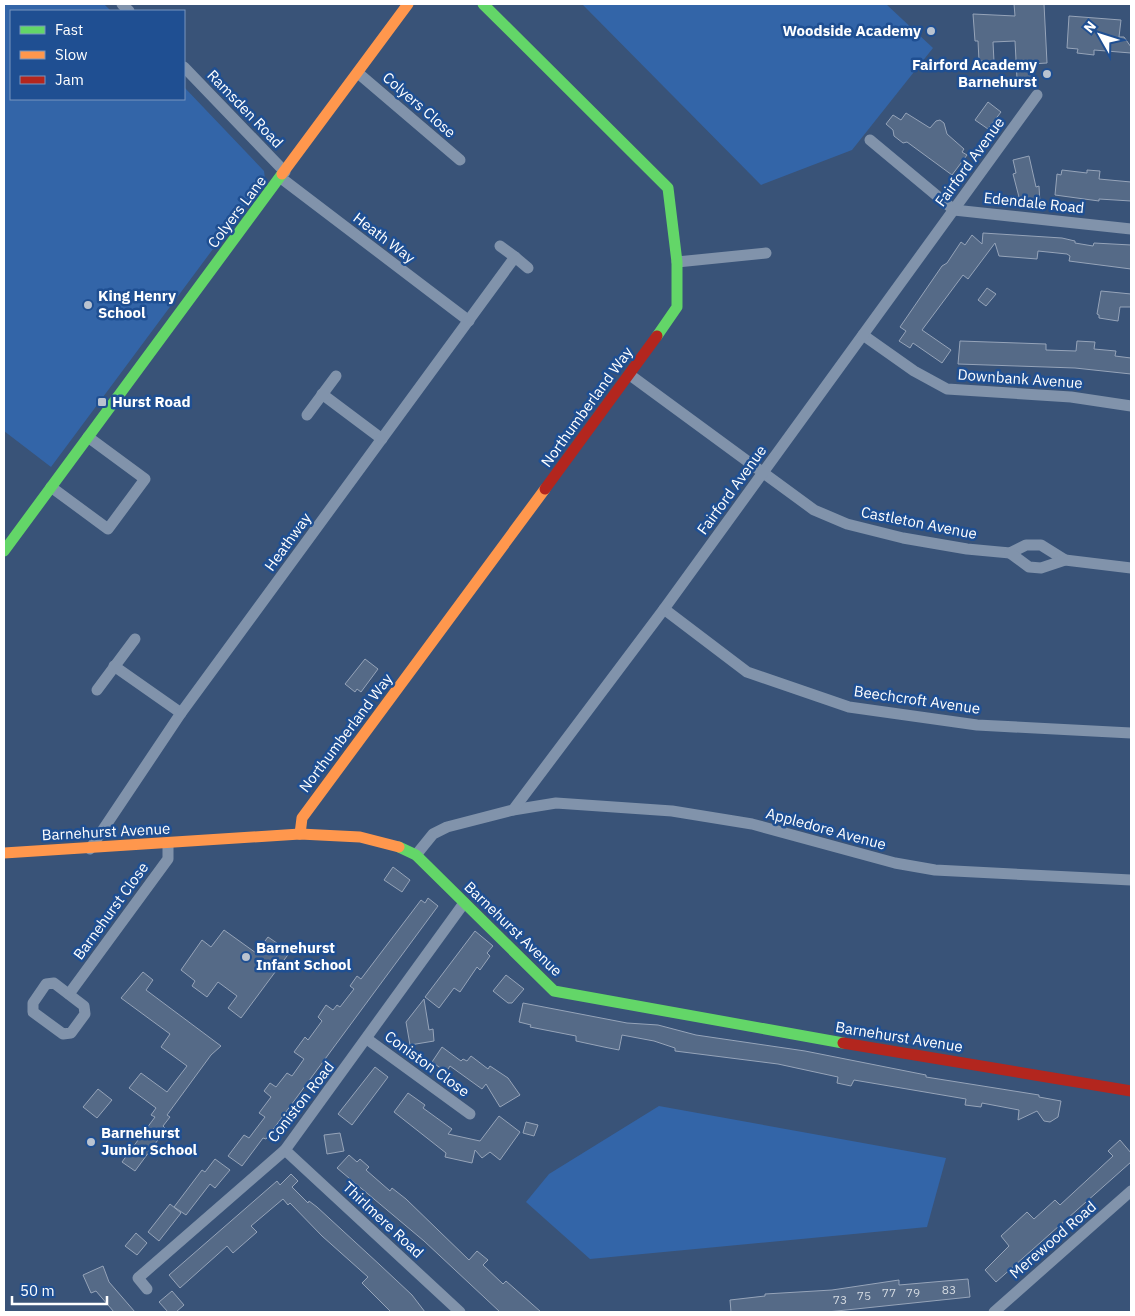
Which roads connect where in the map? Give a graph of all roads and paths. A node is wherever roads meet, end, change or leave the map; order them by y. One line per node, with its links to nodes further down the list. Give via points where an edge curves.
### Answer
1 (408, 4): 4 (street, Colyers Lane)
2 (483, 4): 14 (street, Northumberland Way, via 668,188)
3 (185, 69): 8 (street, Ramsden Road)
4 (358, 73): 7 (street, Colyers Close); 8 (street, Colyers Lane)
5 (1037, 95): 9 (street, Fairford Avenue)
6 (870, 140): 9 (street)
7 (460, 160)
8 (283, 175): 16 (street, Heath Way); 23 (street, Colyers Lane)
9 (954, 210): 10 (street, Edendale Road); 17 (street, Fairford Avenue)
10 (1131, 228)
11 (500, 246): 13 (street)
12 (766, 253): 14 (street)
13 (515, 257): 15 (street); 16 (street, Heathway)
14 (677, 262): 18 (street, Northumberland Way, via 677,308)
15 (528, 268)
16 (469, 321): 24 (street, Heathway)
17 (863, 335): 21 (street, Downbank Avenue, via 914,371 947,389 1071,397); 25 (street, Fairford Avenue)
18 (630, 375): 25 (street, Castleton Avenue); 38 (street, Northumberland Way, via 302,818)
19 (336, 376): 20 (street)
20 (322, 394): 22 (street); 24 (street)
21 (1131, 406)
22 (307, 415)
23 (88, 438): 26 (street, Colyers Lane); 26 (street, via 145,480 108,529)
24 (382, 439): 35 (street, Heathway)
25 (762, 473): 28 (street, Castleton Avenue, via 814,510 847,524 903,538); 31 (street, Fairford Avenue)
26 (51, 487): 27 (street, Colyers Lane)
27 (4, 551)
28 (1010, 553): 29 (street, Castleton Avenue, via 1029,567 1041,568); 29 (street, Castleton Avenue, via 1026,545 1041,545)
29 (1065, 560): 30 (street, Castleton Avenue)
30 (1131, 568)
31 (664, 609): 36 (street, Beechcroft Avenue, via 747,672 849,707 978,725); 37 (street, Fairford Avenue)
32 (135, 639): 33 (street)
33 (114, 666): 34 (street); 35 (street)
34 (97, 690)
35 (181, 713): 40 (street, Heathway)
36 (1131, 733)
37 (514, 810): 42 (street, via 447,827 433,834); 43 (street, Appledore Avenue, via 556,803 672,811 752,824 895,863 935,870)
38 (300, 834): 39 (street, Barnehurst Avenue); 42 (street, Barnehurst Avenue, via 326,834 380,842 405,848)
39 (168, 844): 40 (street, Barnehurst Avenue); 45 (street, Barnehurst Close, via 168,859)
40 (90, 849): 41 (street, Barnehurst Avenue)
41 (4, 853)
42 (416, 855): 44 (street, Barnehurst Avenue)
43 (1131, 880)
44 (464, 904): 46 (street, Coniston Road); 47 (street, Barnehurst Avenue, via 554,990 712,1021)
45 (69, 994): 45 (street, via 84,1006 85,1014 71,1033 63,1034 33,1012 33,1003 46,984 54,983)
46 (367, 1039): 48 (street, Coniston Close); 49 (street, Coniston Road)
47 (1131, 1091)
48 (470, 1114)
49 (285, 1150): 51 (street, Coniston Road, via 138,1278); 52 (street, Thirlmere Road)
50 (1131, 1191): 53 (street, Merewood Road)
51 (147, 1289)
52 (460, 1312)
53 (994, 1312)

